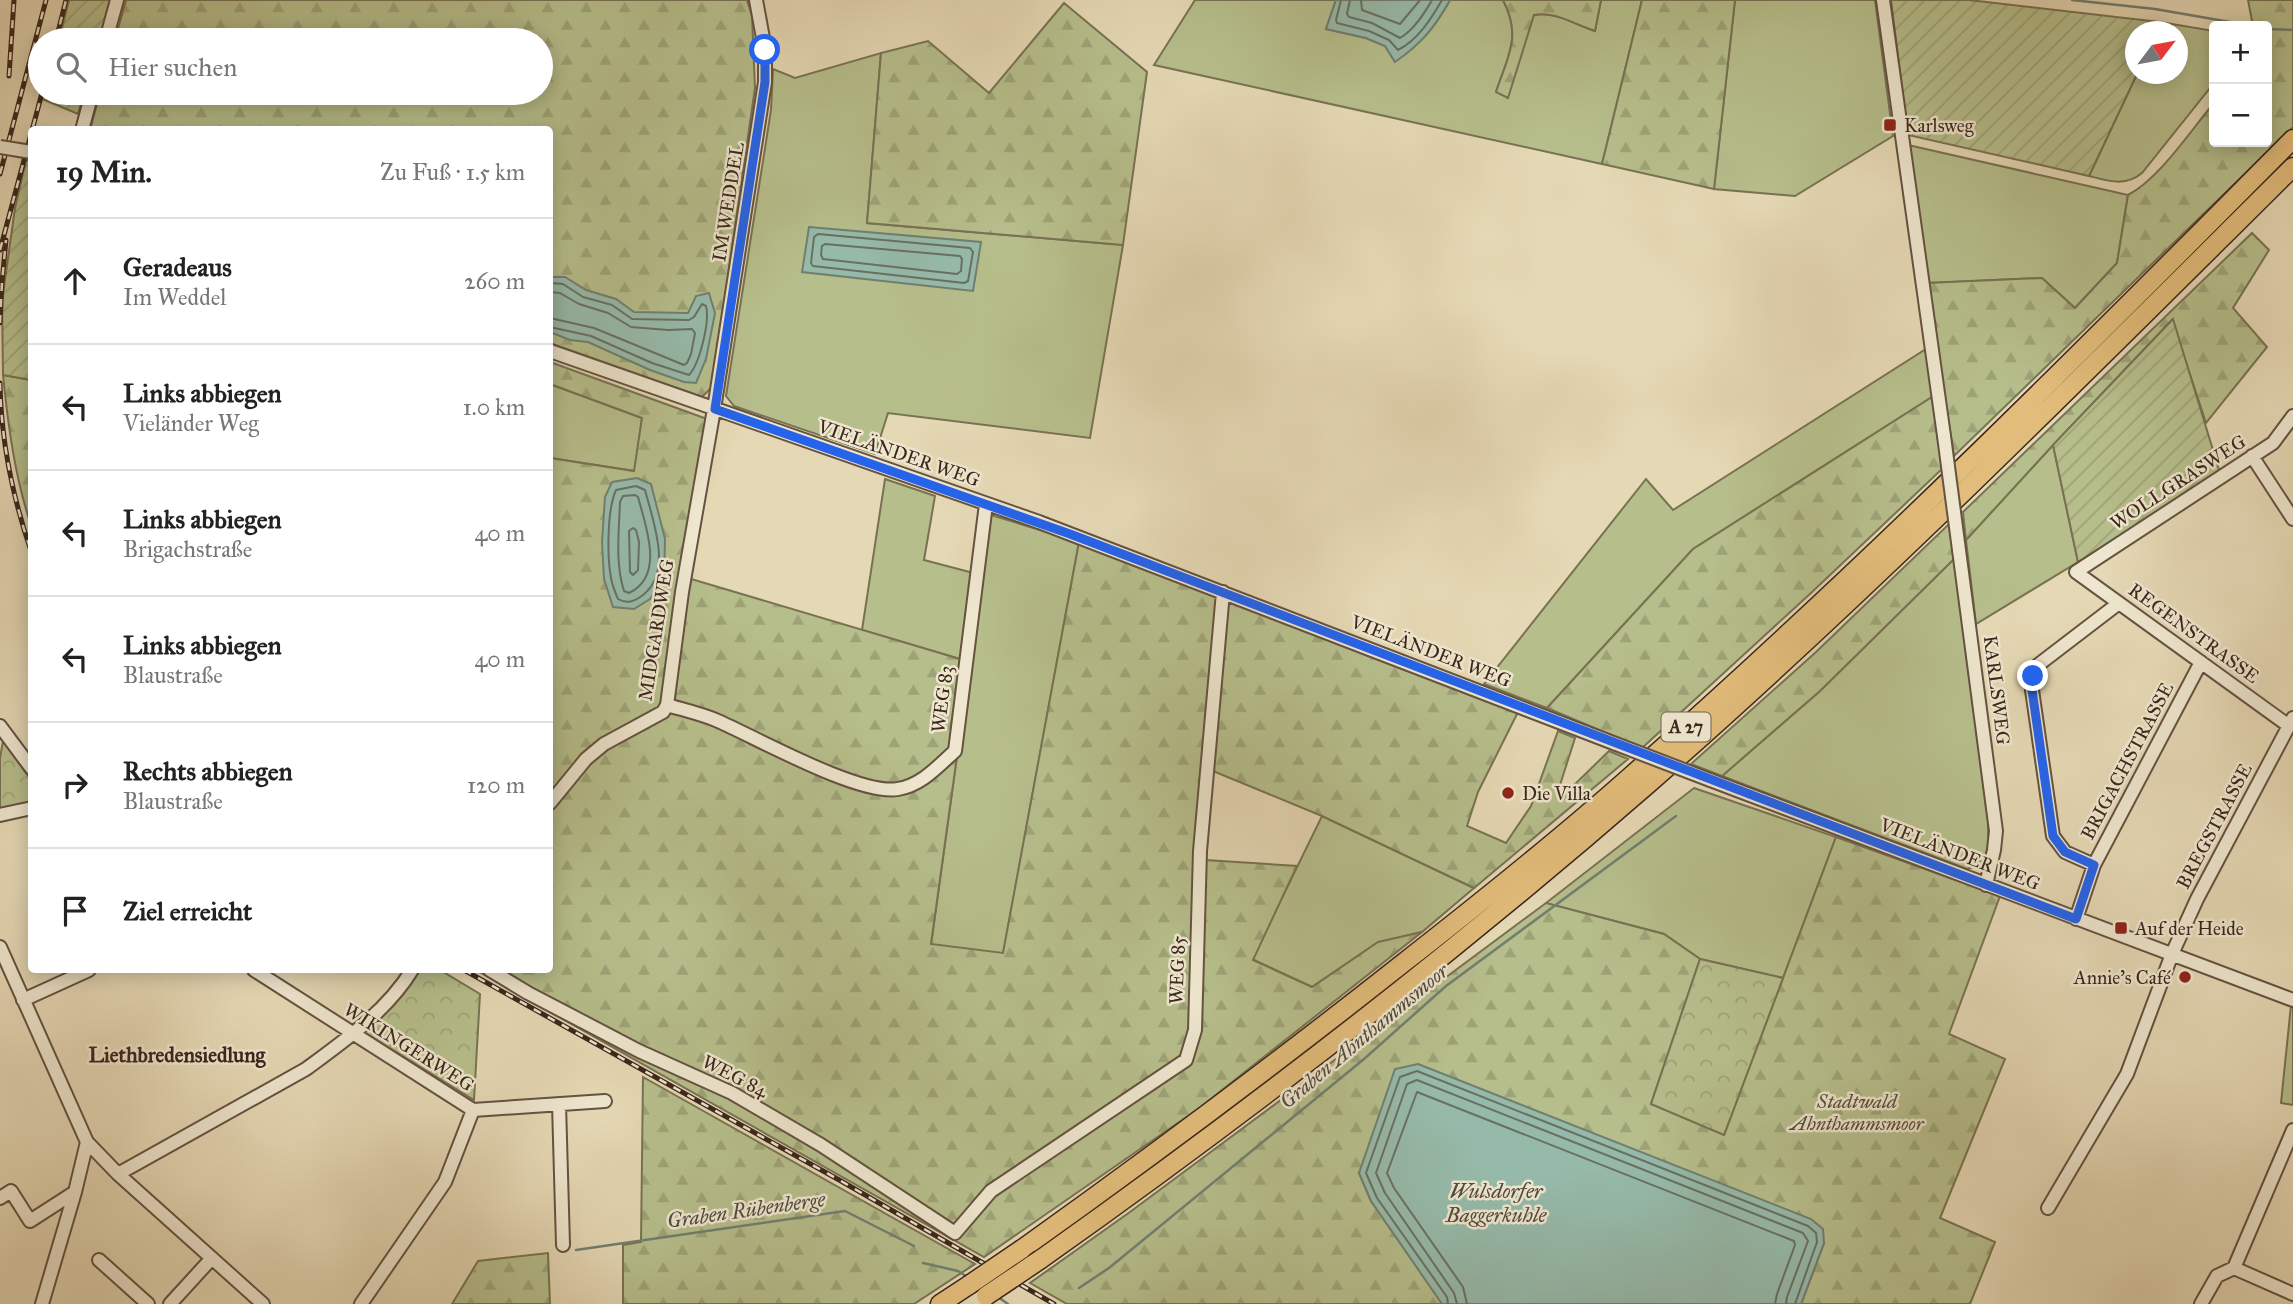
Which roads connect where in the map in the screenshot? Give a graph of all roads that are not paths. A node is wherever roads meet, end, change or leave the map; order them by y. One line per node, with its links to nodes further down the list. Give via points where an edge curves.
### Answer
1 (117, 0): 4 (street)
2 (756, 0): 12 (street, IM WEDDEL, via 765,82)
3 (1883, 0): 29 (street, KARLSWEG, bridge, via 1996,831)
4 (109, 28)
5 (89, 105): 6 (street)
6 (83, 126)
7 (2293, 139): 61 (highway, A 27, bridge, via 1796,627 1630,777 1324,1026 1122,1178)
8 (0, 147): 9 (street, bridge)
9 (28, 152)
10 (2293, 167): 55 (highway, A 27, bridge, via 1812,637 1639,792 1355,1026 1135,1193)
11 (553, 352): 12 (street, VIELÄNDER WEG)
12 (715, 409): 15 (street, VIELÄNDER WEG); 21 (street, MIDGARDWEG)
13 (2293, 416): 14 (street, WOLLGRASWEG, via 2273,443)
14 (2252, 456): 16 (street); 17 (street, WOLLGRASWEG)
15 (986, 503): 18 (street, VIELÄNDER WEG); 21 (street, WEG 83, via 955,751 922,781 897,790 866,787 715,720)
16 (2293, 519)
17 (2076, 572): 19 (street, REGENSTRASSE)
18 (1223, 592): 29 (street, VIELÄNDER WEG, bridge); 49 (street, WEG 85, via 1200,851 1195,1030 1186,1060 991,1191)
19 (2119, 603): 20 (street, REGENSTRASSE); 28 (street, via 2038,665 2032,683 2053,836 2065,852)
20 (2201, 662): 22 (street, REGENSTRASSE); 28 (street, BRIGACHSTRASSE)
21 (667, 705): 25 (street, MIDGARDWEG, via 663,712 586,759)
22 (2291, 722): 32 (street, BREGSTRASSE)
23 (0, 725): 24 (street)
24 (28, 764)
25 (553, 799)
26 (28, 809): 27 (street)
27 (0, 815)
28 (2094, 865): 30 (street, BRIGACHSTRASSE)
29 (1986, 885): 30 (street, VIELÄNDER WEG)
30 (2076, 919): 32 (street, VIELÄNDER WEG)
31 (0, 947): 37 (street)
32 (2172, 954): 38 (street, VIELÄNDER WEG); 48 (street, via 2127,1074)
33 (82, 973): 37 (street)
34 (259, 973): 39 (street, WIKINGERWEG)
35 (410, 973): 39 (street)
36 (495, 973): 49 (street, WEG 84, via 639,1051 732,1093)
37 (23, 1000): 44 (street)
38 (2293, 1000)
39 (352, 1034): 42 (street, WIKINGERWEG); 45 (street, via 306,1069)
40 (605, 1101): 41 (street, WIKINGERWEG)
41 (559, 1104): 42 (street, WIKINGERWEG); 50 (street)
42 (472, 1110): 60 (street, via 445,1182)
43 (2293, 1130): 53 (street)
44 (87, 1142): 45 (street); 46 (street)
45 (118, 1174): 51 (street)
46 (75, 1192): 47 (street, via 30,1221 10,1191); 56 (street)
47 (0, 1198)
48 (2048, 1208)
49 (954, 1233)
50 (563, 1245)
51 (212, 1258): 58 (street); 59 (street)
52 (99, 1259): 57 (street)
53 (2234, 1268): 54 (street); 62 (street, via 2217,1276)
54 (2293, 1294)
55 (980, 1300)
56 (42, 1304)
57 (148, 1304)
58 (170, 1304)
59 (263, 1304)
60 (361, 1304)
61 (940, 1304)
62 (2201, 1304)

